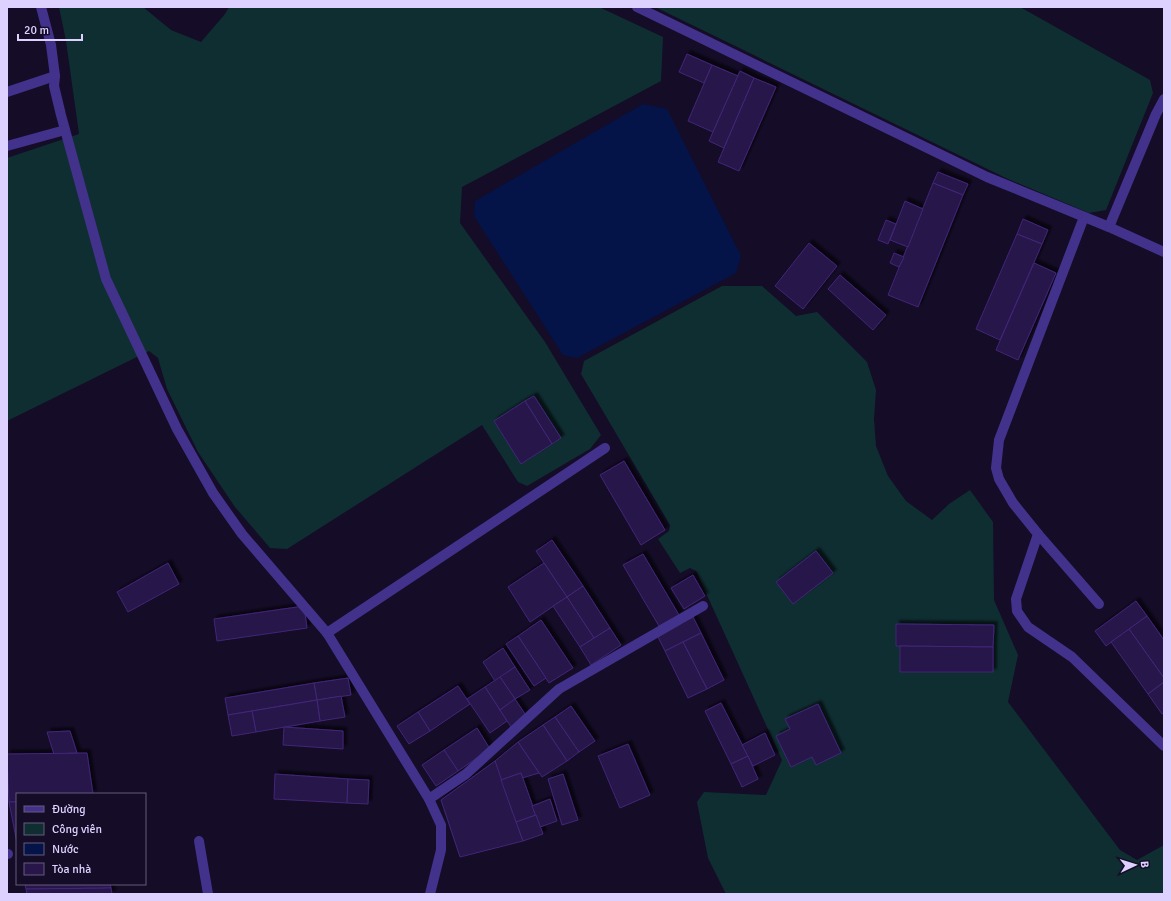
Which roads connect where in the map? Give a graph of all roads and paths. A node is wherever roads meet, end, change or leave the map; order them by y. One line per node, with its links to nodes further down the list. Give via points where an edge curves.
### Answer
1 (41, 7): 3 (street, via 51,45)
2 (637, 7): 8 (street, via 987,177)
3 (55, 76): 4 (street); 6 (street, via 54,86)
4 (7, 92)
5 (1164, 99): 9 (street)
6 (65, 130): 7 (street); 15 (street, via 106,279 177,429 213,493 242,534)
7 (7, 146)
8 (1084, 217): 9 (street); 12 (street, via 996,453 999,479)
9 (1109, 227): 10 (street)
10 (1164, 252)
11 (605, 448): 15 (street)
12 (1038, 534): 13 (street); 16 (street, via 1016,599 1017,611 1028,627 1072,657)
13 (1099, 604)
14 (703, 606): 17 (street, via 559,689 466,774)
15 (327, 633): 17 (street)
16 (1164, 746)
17 (429, 799): 20 (street, via 441,824 441,850)
18 (199, 841): 19 (street)
19 (208, 894)
20 (430, 894)

